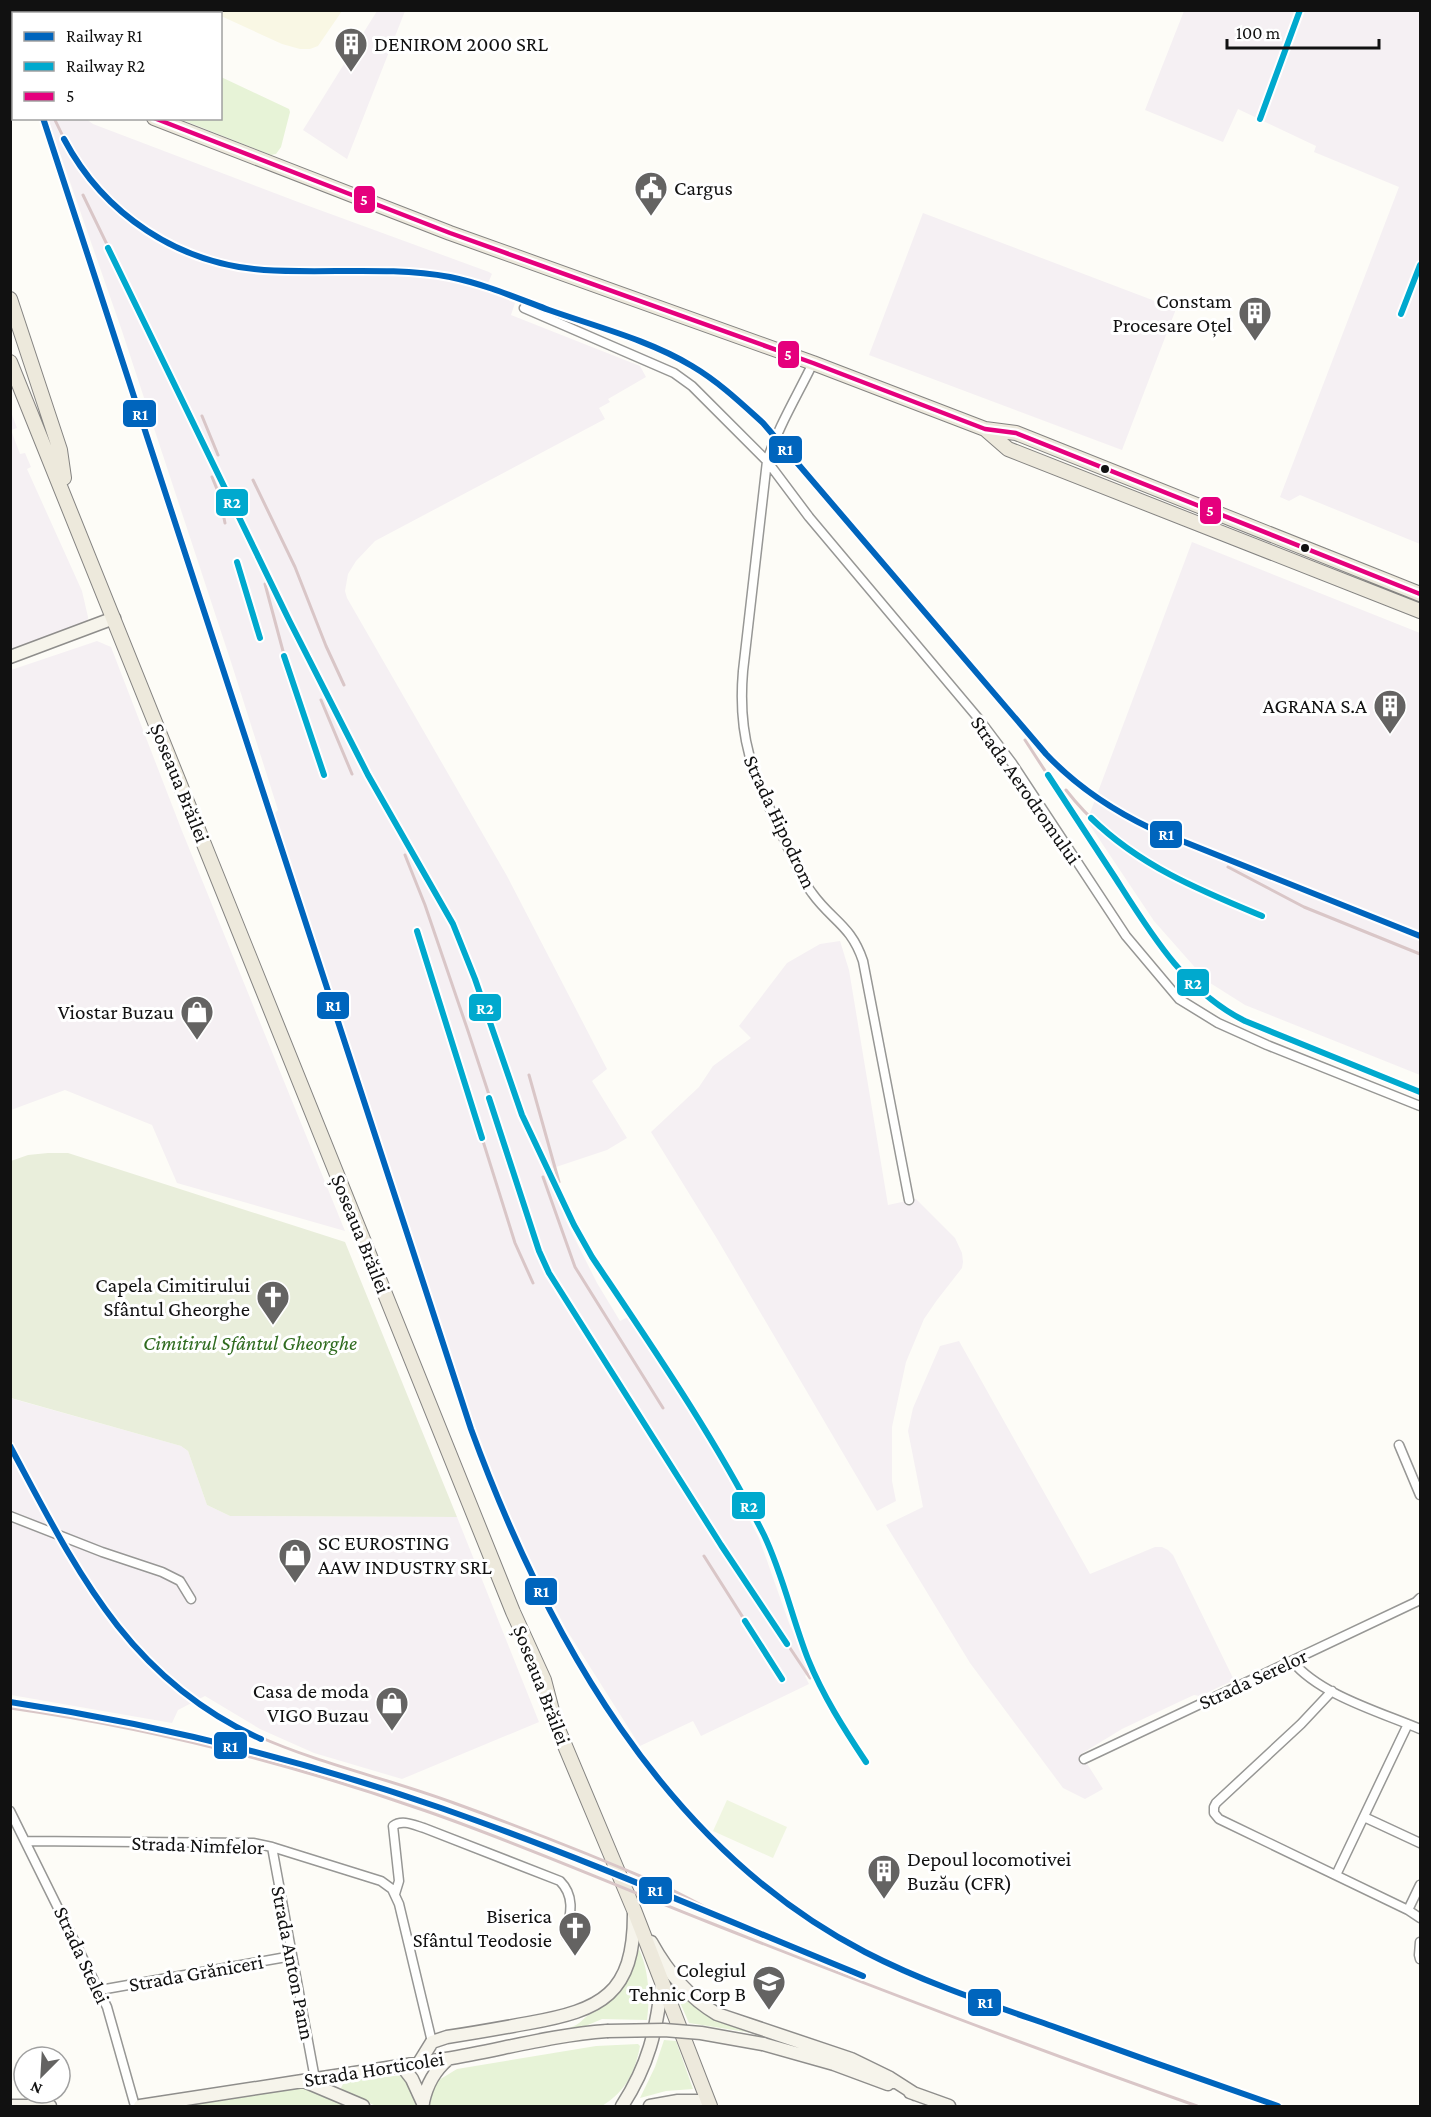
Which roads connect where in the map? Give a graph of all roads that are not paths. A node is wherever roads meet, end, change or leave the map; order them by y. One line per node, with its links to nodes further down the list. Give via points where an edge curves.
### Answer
1 (159, 120): 5 (main road, via 450,233)
2 (10, 299): 8 (main road, via 60,450)
3 (524, 308): 7 (street, Strada Aerodromului, via 662,367 692,386)
4 (10, 362): 8 (main road, Șoseaua Brăilei)
5 (813, 363): 6 (main road); 7 (street, Strada Hipodrom, via 775,436)
6 (986, 429): 9 (main road, via 1016,433); 10 (main road, via 1008,449)
7 (767, 461): 13 (street, Strada Aerodromului, via 998,744 1125,936 1179,999 1218,1023 1267,1045); 14 (street, Strada Hipodrom, via 740,700 747,755 801,875 812,893 847,928 859,949)
8 (63, 489): 11 (main road, Șoseaua Brăilei)
9 (1420, 594)
10 (1420, 611)
11 (114, 618): 12 (main road); 33 (main road, Șoseaua Brăilei, via 513,1612 544,1680 555,1722)
12 (10, 657)
13 (1420, 1106)
14 (909, 1200)
15 (1399, 1445): 16 (street)
16 (1420, 1495)
17 (10, 1516): 18 (street, via 162,1572 180,1581)
18 (191, 1599)
19 (1419, 1601): 20 (street, Strada Serelor)
20 (1292, 1661): 21 (street, via 1309,1678); 24 (street, Strada Serelor)
21 (1332, 1691): 22 (street); 30 (street, via 1213,1810 1219,1820)
22 (1408, 1724): 23 (street); 26 (street)
23 (1420, 1729)
24 (1084, 1759)
25 (10, 1811): 27 (street, Strada Stelei)
26 (1364, 1817): 28 (street); 30 (street)
27 (26, 1841): 29 (street, Strada Nimfelor, via 253,1843); 41 (street, Strada Stelei)
28 (1420, 1843)
29 (272, 1847): 32 (street, Strada Nimfelor, via 381,1881); 38 (street, Strada Anton Pann)
30 (1336, 1875): 34 (street)
31 (1420, 1885): 34 (street)
32 (395, 1894): 36 (street, via 399,1881 393,1826 403,1822 560,1881 566,1886 571,1904); 42 (street)
33 (634, 1910): 40 (main road, Șoseaua Brăilei); 42 (main road, via 628,1965 614,1988 591,2007 575,2014); 48 (main road, via 672,1974 708,2008 735,2021 850,2059)
34 (1408, 1910): 35 (street)
35 (1420, 1918)
36 (566, 1936)
37 (1420, 1942): 39 (street)
38 (292, 1956): 41 (street, Strada Grăniceri); 47 (street, Strada Anton Pann)
39 (1420, 1959)
40 (662, 1981): 51 (main road, Șoseaua Brăilei); 56 (main road, via 653,2042)
41 (100, 1990): 54 (street, Strada Stelei)
42 (432, 2042): 44 (main road)
43 (448, 2059): 44 (main road, Strada Horticolei); 48 (main road, Strada Horticolei, bridge, via 550,2038 664,2030 763,2044 834,2064); 50 (main road, via 429,2082)
44 (419, 2063): 45 (main road, Strada Horticolei)
45 (402, 2066): 46 (main road, Strada Horticolei); 50 (main road)
46 (340, 2076): 47 (main road, Strada Horticolei); 49 (main road, via 335,2088)
47 (309, 2080): 49 (main road); 54 (main road, Strada Horticolei)
48 (915, 2094): 58 (main road)
49 (351, 2101): 55 (main road)
50 (424, 2104)
51 (709, 2104): 57 (main road, via 678,2101)
52 (10, 2106): 53 (main road)
53 (50, 2106)
54 (137, 2106)
55 (363, 2106)
56 (622, 2106)
57 (650, 2106)
58 (949, 2106)

